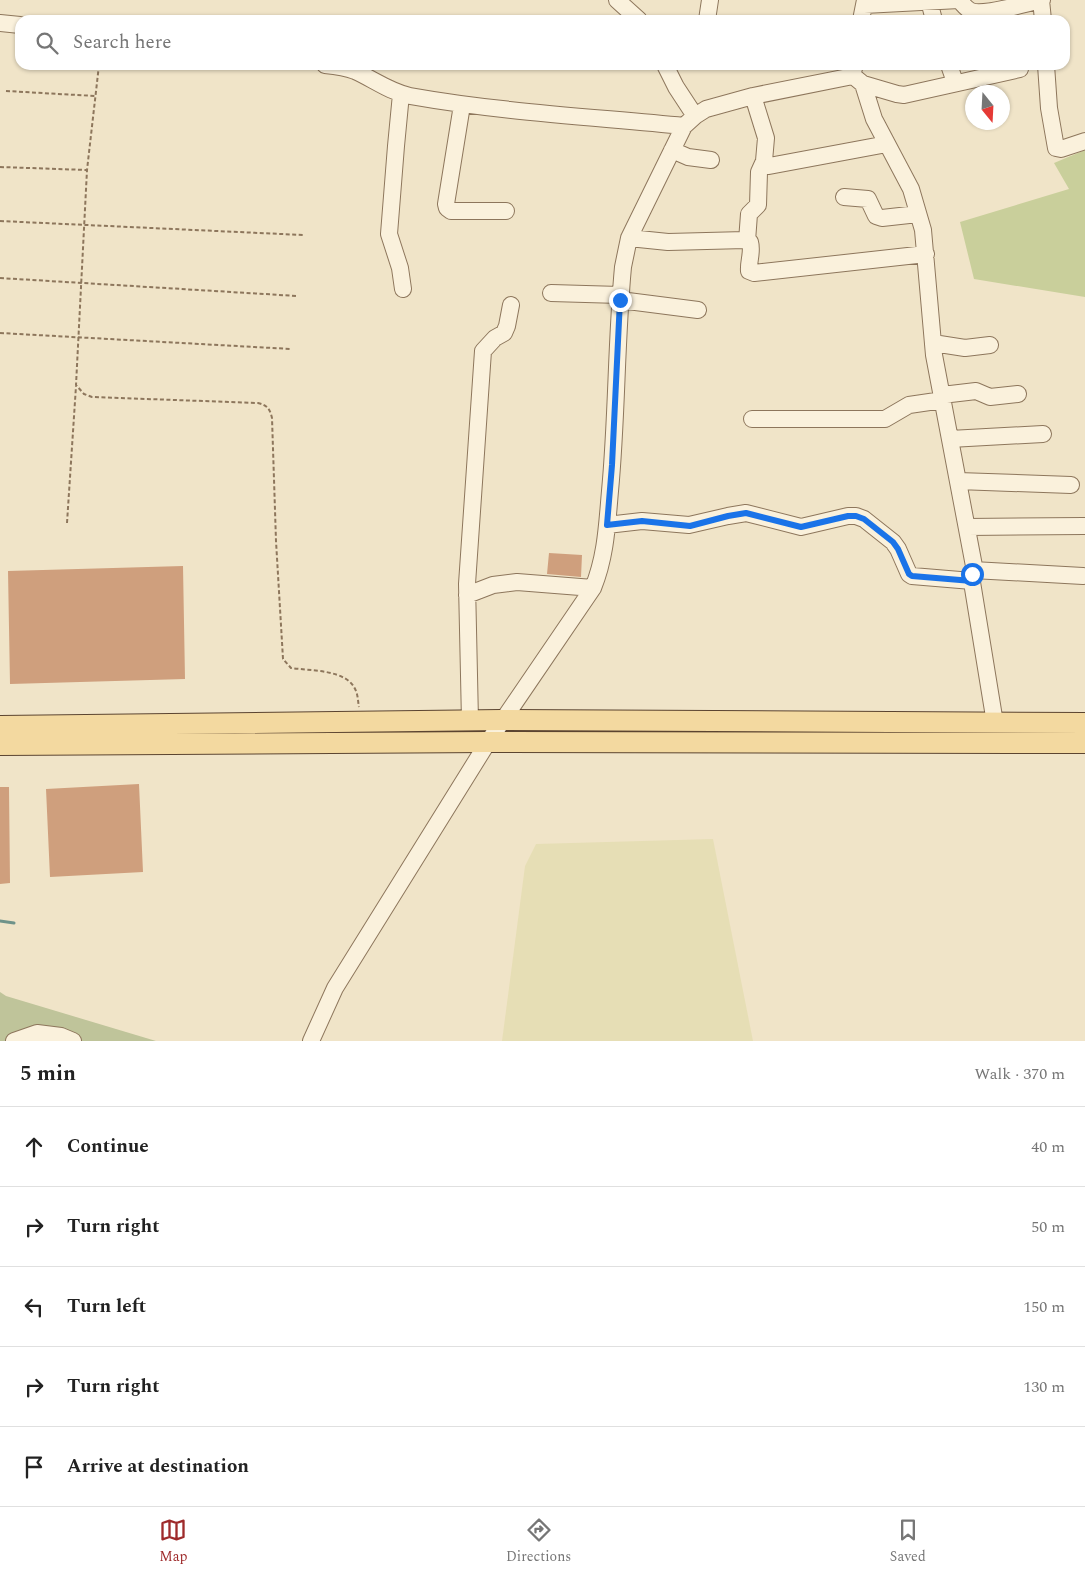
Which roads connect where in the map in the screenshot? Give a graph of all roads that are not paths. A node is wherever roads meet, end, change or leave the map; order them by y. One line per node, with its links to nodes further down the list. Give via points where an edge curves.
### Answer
1 (617, 0): 7 (street)
2 (710, 0): 8 (street)
3 (959, 0): 4 (street, via 966,9 976,12); 5 (street)
4 (1042, 0): 10 (street)
5 (929, 1): 6 (street); 9 (street)
6 (863, 8)
7 (634, 15)
8 (708, 15)
9 (933, 15)
10 (1043, 15)
11 (0, 23): 12 (street)
12 (15, 24)
13 (351, 70): 20 (street)
14 (668, 70): 23 (street)
15 (951, 70): 19 (street)
16 (1015, 70): 19 (street)
17 (1046, 70): 24 (street, via 1056,148)
18 (856, 75): 19 (street, via 890,93 904,94); 21 (street); 25 (street)
19 (955, 82)
20 (401, 94): 22 (street); 35 (street, via 390,234)
21 (754, 96): 23 (street, via 706,109); 28 (street, via 766,138)
22 (462, 104): 23 (street); 30 (street, via 447,208 451,211)
23 (689, 121): 26 (street)
24 (1085, 141)
25 (887, 144): 28 (street, via 768,166); 31 (street, via 911,189)
26 (672, 150): 27 (street, via 688,157); 32 (street)
27 (711, 160)
28 (764, 161): 33 (street, via 759,172 758,205 749,214)
29 (844, 197): 31 (street, via 868,199 876,216 882,218)
30 (506, 212)
31 (918, 214): 34 (street)
32 (629, 238): 33 (street, via 668,242); 37 (street)
33 (747, 241): 34 (street, via 752,247 749,268 754,274)
34 (926, 254): 40 (street)
35 (403, 289)
36 (551, 293): 37 (street)
37 (620, 298): 39 (street); 49 (street)
38 (511, 304): 55 (street, via 504,333 483,351)
39 (698, 310)
40 (933, 343): 41 (street, via 965,348); 43 (street)
41 (990, 345)
42 (1018, 394): 43 (street, via 990,396 976,391)
43 (942, 398): 44 (street, via 909,405 885,419); 46 (street)
44 (752, 419)
45 (1042, 434): 46 (street)
46 (950, 439): 47 (street)
47 (958, 481): 48 (street); 51 (street)
48 (1071, 485)
49 (607, 525): 52 (street, via 642,521 690,526 746,513 801,527 856,516 896,546 912,576); 54 (street, via 601,568)
50 (1084, 526): 51 (street)
51 (967, 527): 52 (street)
52 (973, 576): 53 (street); 58 (street)
53 (1083, 576)
54 (593, 588): 55 (street, via 518,582); 57 (street)
55 (467, 595): 56 (street)
56 (470, 720): 57 (main road); 60 (main road)
57 (501, 720): 58 (main road); 61 (street)
58 (995, 723): 59 (main road)
59 (1085, 723)
60 (0, 726)
61 (488, 742): 62 (main road); 63 (main road); 66 (street, via 334,988)
62 (1085, 743)
63 (0, 745)
64 (14, 1041): 65 (street, via 37,1033)
65 (73, 1041)
66 (311, 1041)

